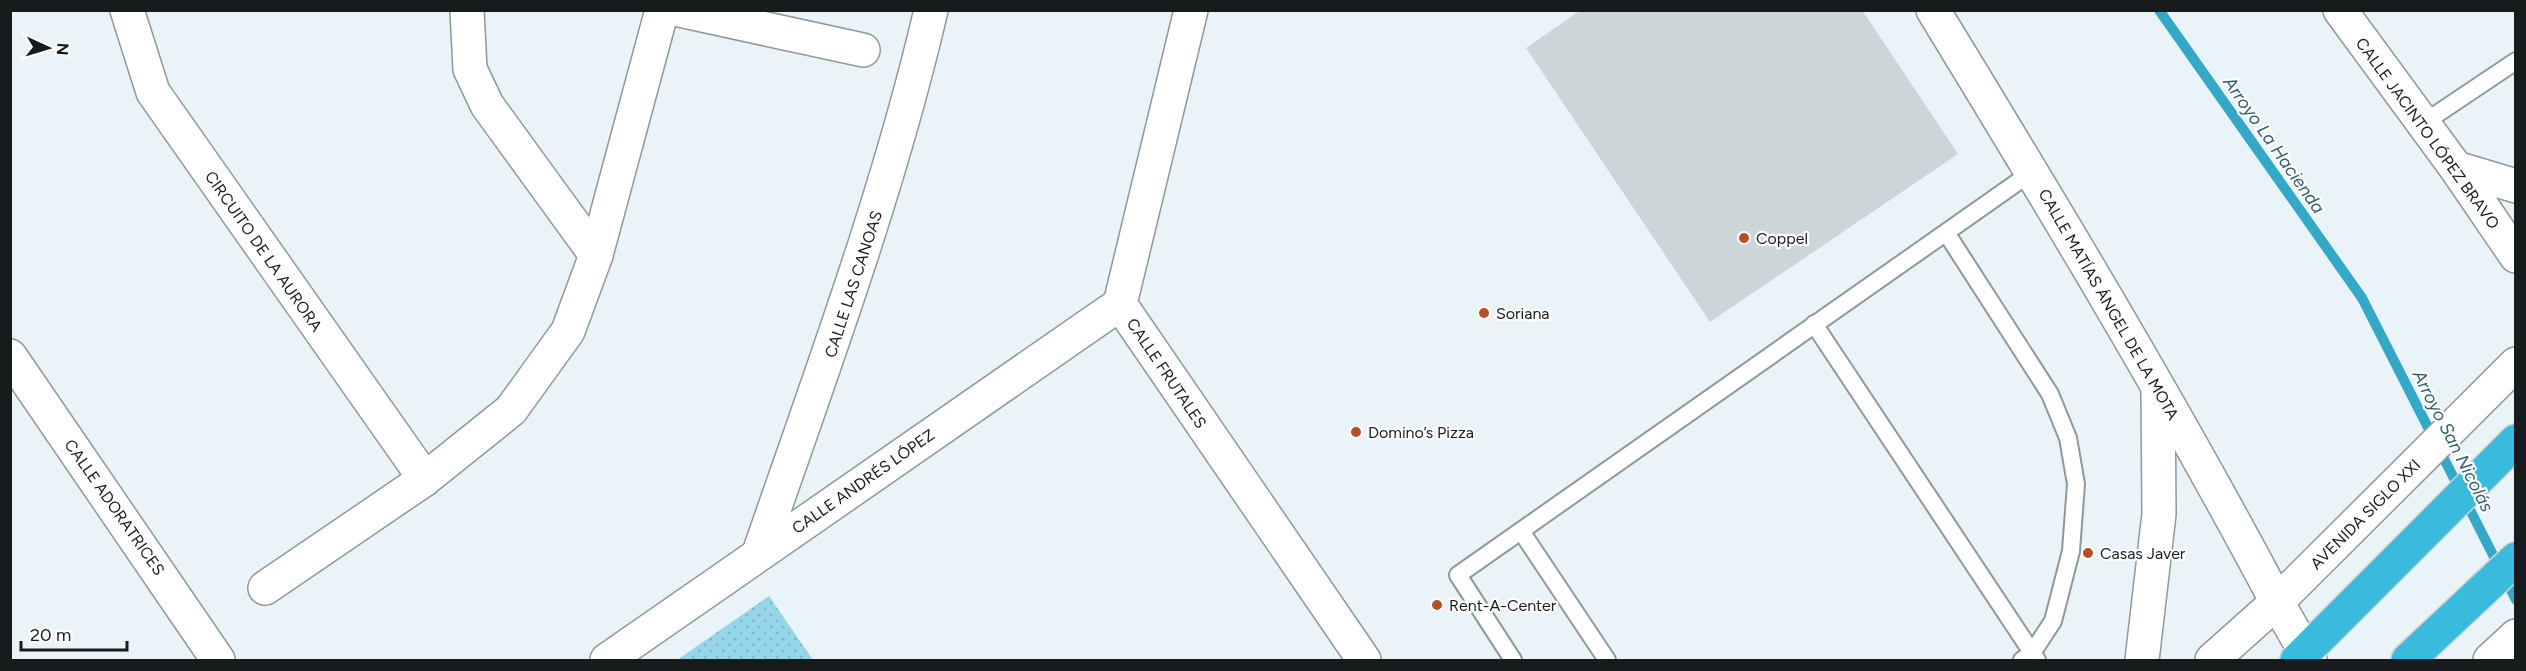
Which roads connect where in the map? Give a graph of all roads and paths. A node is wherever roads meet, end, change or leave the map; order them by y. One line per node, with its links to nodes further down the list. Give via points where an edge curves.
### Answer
1 (127, 10): 24 (street, CIRCUITO DE LA AURORA, via 153,93)
2 (662, 10): 16 (street)
3 (679, 10): 9 (street)
4 (932, 10): 26 (street, CALLE LAS CANOAS, via 840,325)
5 (1191, 10): 18 (street, CALLE FRUTALES)
6 (1933, 10): 13 (street, CALLE MATÍAS ÁNGEL DE LA MOTA)
7 (2340, 10): 11 (street, CALLE JACINTO LÓPEZ BRAVO)
8 (470, 14): 16 (street, via 471,69 487,105)
9 (863, 50)
10 (2516, 61): 11 (lane)
11 (2422, 124): 12 (street, CALLE JACINTO LÓPEZ BRAVO)
12 (2456, 168): 14 (street); 17 (street, CALLE JACINTO LÓPEZ BRAVO)
13 (2032, 172): 15 (lane); 22 (street, CALLE MATÍAS ÁNGEL DE LA MOTA)
14 (2516, 186)
15 (1947, 234): 19 (lane); 31 (lane, via 2050,394 2068,438 2076,484 2072,552 2053,621)
16 (596, 255): 24 (street, via 568,331 511,410)
17 (2516, 256)
18 (1120, 304): 26 (street, CALLE ANDRÉS LÓPEZ); 35 (street, CALLE FRUTALES)
19 (1814, 324): 25 (lane); 31 (lane)
20 (10, 356): 33 (street, CALLE ADORATRICES)
21 (2516, 364): 29 (street, AVENIDA SIGLO XXI)
22 (2158, 388): 29 (street, CALLE MATÍAS ÁNGEL DE LA MOTA, via 2215,484); 38 (street, via 2159,514)
23 (2509, 447): 32 (highway)
24 (425, 479): 28 (street)
25 (1521, 531): 36 (lane, via 1458,575); 37 (lane)
26 (759, 553): 34 (street, CALLE ANDRÉS LÓPEZ)
27 (2516, 560): 40 (highway)
28 (265, 588)
29 (2277, 602): 32 (street, CALLE MATÍAS ÁNGEL DE LA MOTA); 39 (street, AVENIDA SIGLO XXI)
30 (2516, 636): 41 (street)
31 (2031, 658)
32 (2304, 658)
33 (218, 660)
34 (607, 660)
35 (1364, 660)
36 (1513, 660)
37 (1607, 660)
38 (2142, 660)
39 (2212, 660)
40 (2408, 660)
41 (2490, 660)

